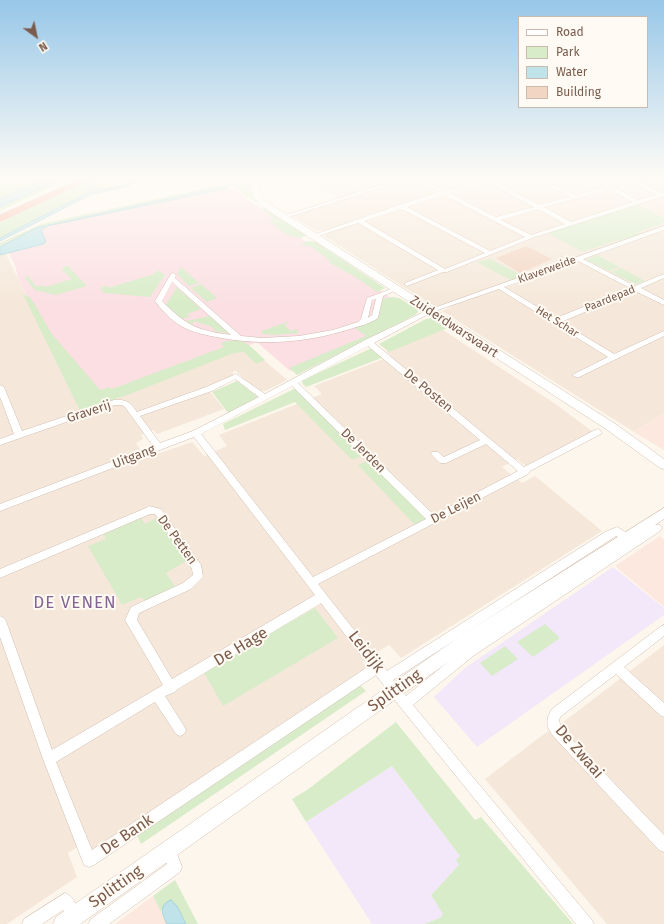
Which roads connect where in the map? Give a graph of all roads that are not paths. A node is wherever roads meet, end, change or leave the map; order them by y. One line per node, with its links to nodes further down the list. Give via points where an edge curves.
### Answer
1 (286, 219): 10 (street, Zuiderdwarsvaart)
2 (364, 219): 7 (street)
3 (426, 219): 12 (street)
4 (496, 219): 11 (street)
5 (561, 219): 8 (street)
6 (586, 219): 8 (street)
7 (359, 221): 10 (street); 14 (street)
8 (570, 224): 11 (street)
9 (664, 228): 13 (street, Klaverweide)
10 (313, 236): 19 (street, Zuiderdwarsvaart)
11 (530, 237): 12 (street)
12 (490, 253): 14 (street)
13 (579, 259): 17 (street, Klaverweide); 18 (street)
14 (444, 270): 16 (street)
15 (664, 276): 18 (street, Paardepad)
16 (406, 284)
17 (500, 287): 22 (street, Klaverweide); 23 (street, Het Schar)
18 (636, 288): 21 (street); 23 (street, Paardepad)
19 (396, 289): 20 (street); 22 (street, Zuiderdwarsvaart)
20 (377, 297): 24 (street, via 367,319); 24 (street, via 375,316)
21 (664, 303)
22 (430, 311): 27 (street, Uitgang); 41 (street, Zuiderdwarsvaart, via 610,426)
23 (556, 321): 28 (street, Het Schar)
24 (360, 323): 26 (street, via 336,332 289,341 272,342)
25 (664, 333): 28 (street)
26 (240, 338): 26 (street, via 172,277 158,301 177,320 203,332)
27 (368, 342): 30 (street, Uitgang); 37 (street, De Posten)
28 (613, 357): 29 (street)
29 (576, 375)
30 (293, 382): 32 (street, Uitgang); 44 (street, De Jerden)
31 (0, 387): 36 (street)
32 (264, 397): 33 (street, via 236,376 209,389); 35 (street, Uitgang)
33 (136, 415): 36 (street, Graverij, via 123,402 114,403); 39 (street, Graverij)
34 (598, 432): 42 (street, De Leijen)
35 (196, 433): 39 (street, Uitgang); 48 (street, Leidijk)
36 (19, 435): 38 (street, Graverij)
37 (487, 440): 40 (street, via 443,461); 42 (street, De Posten)
38 (0, 442)
39 (158, 447): 43 (street, Uitgang)
40 (435, 454)
41 (664, 465)
42 (525, 472): 44 (street, De Leijen)
43 (0, 508)
44 (433, 520): 48 (street, De Leijen)
45 (659, 524): 46 (street, Splitting); 57 (street, Splitting, via 469,652)
46 (621, 534): 53 (street, Splitting); 55 (street, Splitting)
47 (0, 574): 54 (street, De Petten, via 149,510 158,512 197,568 198,577 187,586 136,610 131,620)
48 (312, 582): 49 (street, Leidijk)
49 (322, 596): 53 (street, Leidijk); 54 (street, De Hage)
50 (1, 624): 60 (street, De Bank)
51 (664, 630): 52 (street)
52 (616, 667): 58 (street); 61 (street, De Zwaai, via 556,713 552,719 553,726)
53 (382, 672): 55 (street, Leidijk); 60 (street, De Bank, via 88,860)
54 (171, 688): 56 (street, De Hage)
55 (396, 691): 57 (street, Leidijk); 62 (street, Splitting)
56 (158, 696): 59 (street); 60 (street, De Hage)
57 (405, 704): 66 (street, Leidijk)
58 (664, 711)
59 (180, 730)
60 (49, 759)
61 (664, 844)
62 (169, 850): 63 (street, Splitting); 65 (street, Splitting, via 175,867)
63 (68, 920): 64 (street, via 64,900)
64 (29, 924)
65 (96, 924)
66 (586, 924)

